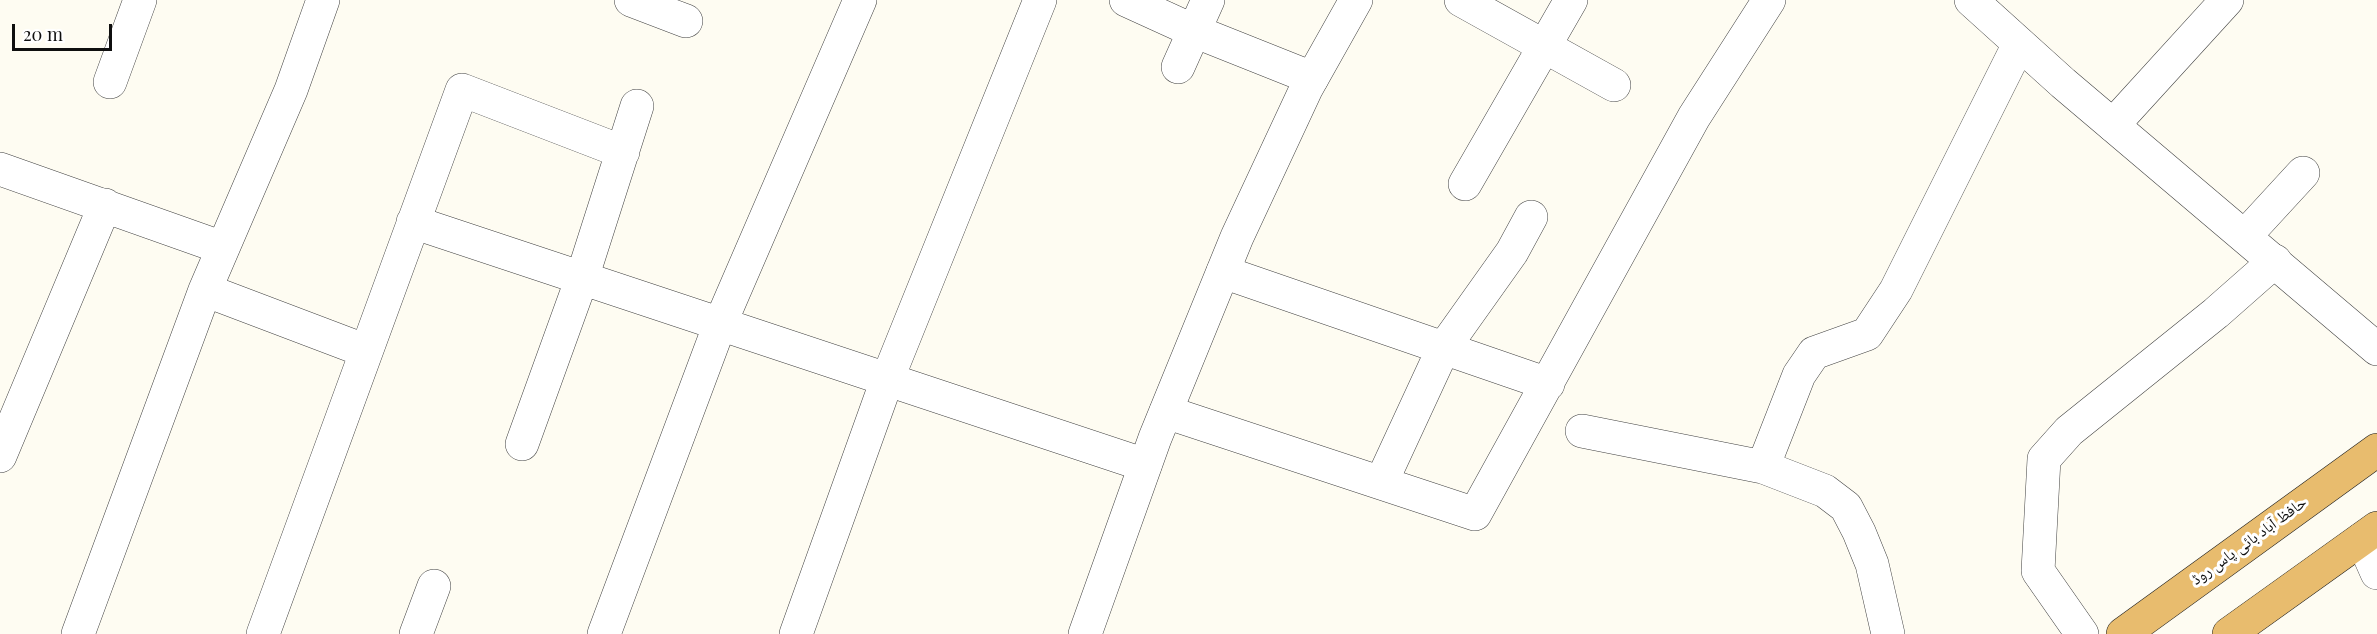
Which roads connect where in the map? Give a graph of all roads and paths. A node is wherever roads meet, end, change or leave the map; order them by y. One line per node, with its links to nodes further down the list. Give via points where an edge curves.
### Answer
1 (140, 0): 20 (street)
2 (323, 0): 32 (street, via 291,90)
3 (631, 0): 14 (street)
4 (860, 0): 37 (street)
5 (1040, 0): 41 (street)
6 (1126, 0): 15 (street)
7 (1208, 0): 15 (street)
8 (1356, 0): 19 (street)
9 (1461, 0): 17 (street)
10 (1571, 0): 17 (street)
11 (1768, 0): 42 (street, via 1694,117)
12 (2227, 0): 23 (street)
13 (1978, 2): 16 (street)
14 (686, 21)
15 (1194, 30): 18 (street); 19 (street)
16 (2019, 44): 23 (street); 49 (street, via 1896,290 1867,334 1814,353 1799,375)
17 (1544, 46): 21 (street); 27 (street)
18 (1178, 66)
19 (1312, 78): 34 (street)
20 (110, 82)
21 (1614, 85)
22 (637, 106): 24 (street)
23 (2113, 125): 31 (street)
24 (623, 152): 30 (street, via 462,90); 35 (street)
25 (0, 169): 28 (street)
26 (2303, 172): 31 (street)
27 (1465, 184)
28 (105, 205): 32 (street); 47 (street)
29 (1531, 217): 38 (street, via 1512,252)
30 (413, 222): 35 (street); 40 (street)
31 (2245, 236): 33 (street)
32 (223, 248): 36 (street)
33 (2275, 261): 39 (street); 61 (street, via 2069,431 2044,459 2038,571)
34 (1223, 272): 38 (street); 43 (street)
35 (582, 278): 37 (street); 45 (street)
36 (205, 290): 40 (street); 54 (street)
37 (720, 324): 41 (street); 57 (street)
38 (1443, 349): 42 (street); 50 (street)
39 (2377, 349)
40 (366, 351): 55 (street)
41 (887, 380): 48 (street); 58 (street)
42 (1548, 384): 50 (street, via 1475,514)
43 (1166, 412): 48 (street); 50 (street)
44 (1582, 431): 49 (street)
45 (522, 444)
46 (2377, 450): 62 (highway, حافظ آباد بائی پاس روڈ)
47 (0, 456)
48 (1145, 465): 59 (street)
49 (1763, 467): 60 (street, via 1825,491 1846,507 1872,564)
50 (1381, 483)
51 (2369, 533): 52 (street); 63 (highway)
52 (2377, 573)
53 (434, 586): 56 (street)
54 (78, 634)
55 (263, 634)
56 (416, 634)
57 (604, 634)
58 (796, 634)
59 (1085, 634)
60 (1888, 634)
61 (2082, 634)
62 (2123, 634)
63 (2229, 634)

